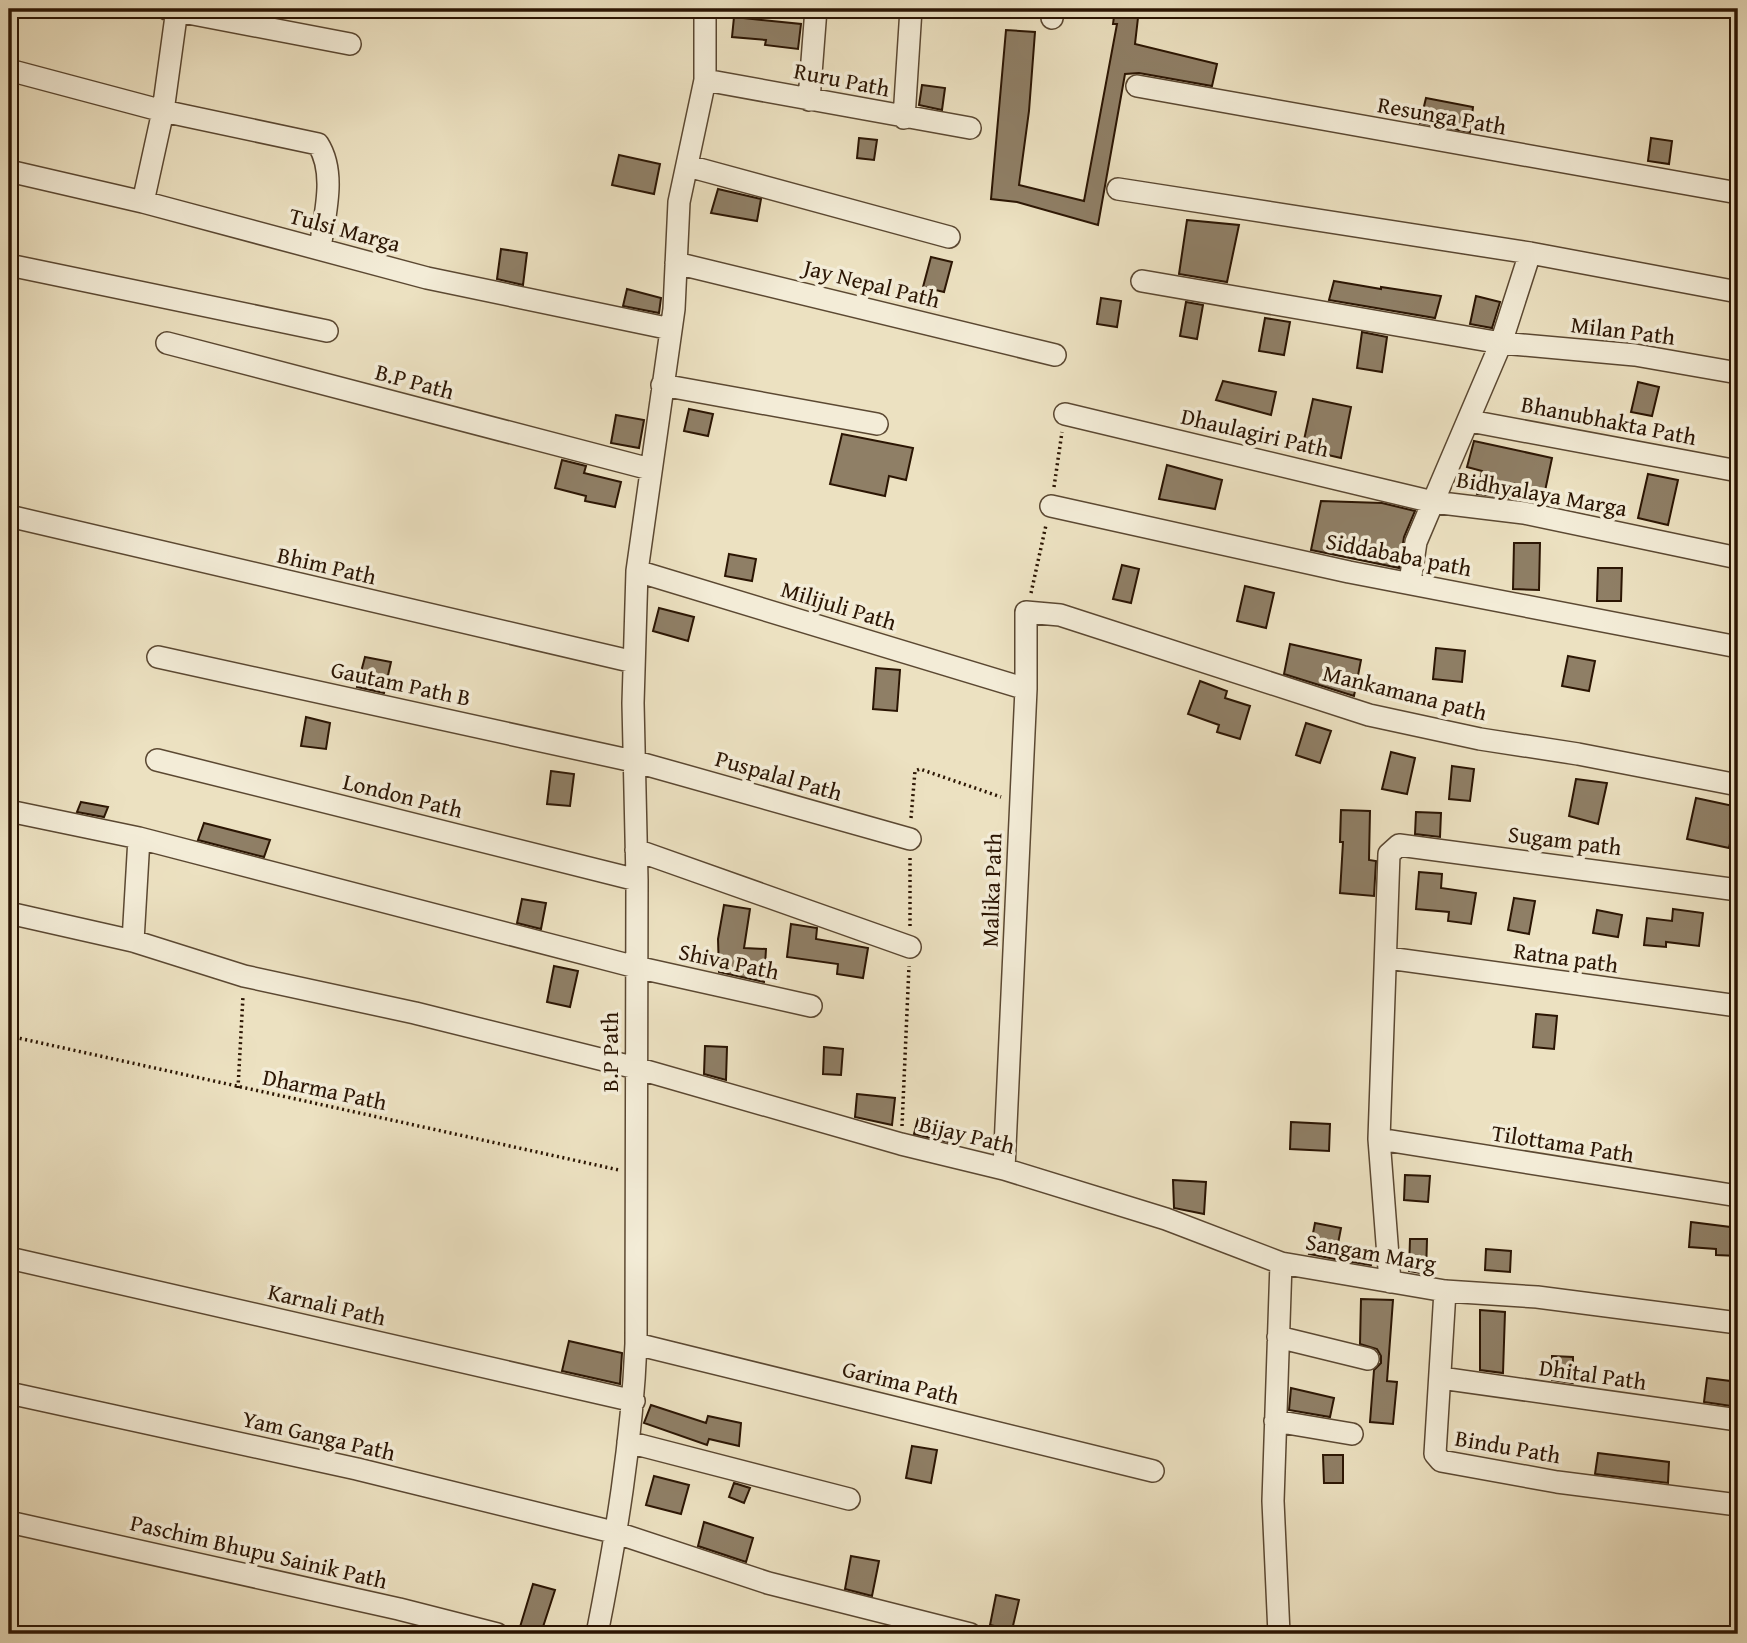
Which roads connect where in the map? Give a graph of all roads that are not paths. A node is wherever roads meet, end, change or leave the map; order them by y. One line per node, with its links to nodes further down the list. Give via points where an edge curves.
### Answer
1 (705, 9): 7 (street, B.P Path)
2 (816, 9): 9 (street)
3 (911, 9): 11 (street)
4 (174, 10): 5 (street); 10 (street)
5 (350, 44)
6 (9, 69): 10 (street)
7 (705, 80): 9 (street, Ruru Path); 13 (street, B.P Path)
8 (1137, 86): 16 (street, Resunga Path)
9 (809, 100): 11 (street, Ruru Path)
10 (163, 111): 17 (street); 19 (street, via 318,144 327,158 328,174)
11 (904, 118): 12 (street, Ruru Path)
12 (970, 128)
13 (688, 166): 18 (street); 21 (street, B.P Path, via 679,202)
14 (9, 171): 17 (street, Tulsi Marga)
15 (1118, 190): 20 (street)
16 (1738, 193)
17 (143, 202): 19 (street, Tulsi Marga)
18 (949, 237)
19 (320, 249): 25 (street, Tulsi Marga, via 427,278)
20 (1530, 253): 24 (street); 28 (street, Bidhyalaya Marga)
21 (676, 263): 25 (street, B.P Path); 29 (street, Jay Nepal Path)
22 (9, 265): 26 (street)
23 (1142, 281): 28 (street, Milan Path)
24 (1738, 292)
25 (671, 329): 31 (street, B.P Path)
26 (327, 331)
27 (167, 343): 35 (street, B.P Path)
28 (1501, 343): 30 (street, Milan Path, via 1634,355); 33 (street, Bidhyalaya Marga)
29 (1055, 355)
30 (1738, 373)
31 (662, 385): 34 (street); 35 (street, B.P Path)
32 (1065, 414): 37 (street, Dhaulagiri Path)
33 (1469, 421): 36 (street, Bhanubhakta Path); 37 (street, Bidhyalaya Marga)
34 (877, 424)
35 (650, 469): 41 (street, B.P Path)
36 (1738, 471)
37 (1433, 502): 40 (street, Bidhyalaya Marga, via 1524,513); 42 (street, via 1416,542)
38 (1051, 506): 42 (street, Siddababa path)
39 (9, 516): 46 (street, Bhim Path)
40 (1738, 558)
41 (637, 571): 46 (street, B.P Path); 47 (street, Milijuli Path)
42 (1410, 582): 44 (street, Siddababa path)
43 (1026, 612): 47 (street, Malika Path); 50 (street, Mankamana path, via 1060,615 1369,715)
44 (1738, 647)
45 (158, 657): 49 (street, Gautam Path B)
46 (634, 662): 49 (street, B.P Path)
47 (1026, 689): 66 (street, Malika Path)
48 (157, 761): 55 (street, London Path)
49 (633, 761): 53 (street, Puspalal Path); 54 (street, B.P Path)
50 (1738, 785)
51 (9, 811): 52 (street, Shiva Path)
52 (139, 838): 58 (street); 61 (street, Shiva Path)
53 (910, 839)
54 (636, 850): 55 (street, B.P Path); 59 (street)
55 (636, 880): 61 (street, B.P Path)
56 (1738, 890): 60 (street, Sugam path, via 1399,845 1389,854)
57 (9, 913): 58 (street, Bijay Path)
58 (133, 942): 64 (street, Bijay Path, via 244,976)
59 (910, 947)
60 (1388, 958): 63 (street, Ratna path); 65 (street)
61 (636, 967): 62 (street, Shiva Path); 64 (street, B.P Path)
62 (811, 1006)
63 (1738, 1006)
64 (636, 1068): 66 (street, Bijay Path); 74 (street, B.P Path)
65 (1380, 1139): 67 (street, Tilottama Path); 70 (street)
66 (1004, 1169): 69 (street, Bijay Path, via 1166,1219)
67 (1738, 1196)
68 (9, 1258): 78 (street, Karnali Path)
69 (1282, 1263): 70 (street, Sangam Marg); 73 (street, Sangam Marg)
70 (1390, 1282): 71 (street, Sangam Marg)
71 (1445, 1291): 72 (street, Sangam Marg, via 1537,1297); 76 (street, Bindu Path)
72 (1738, 1322)
73 (1278, 1337): 75 (street); 80 (street, Sangam Marg)
74 (636, 1344): 78 (street, B.P Path); 83 (street, Garima Path)
75 (1368, 1359)
76 (1441, 1378): 79 (street, Dhital Path); 85 (street, Bindu Path, via 1435,1454 1441,1461 1557,1482)
77 (9, 1393): 87 (street, Yam Ganga Path, via 357,1469)
78 (634, 1401): 82 (street, B.P Path)
79 (1738, 1420)
80 (1275, 1421): 81 (street); 91 (street, Sangam Marg, via 1273,1501)
81 (1352, 1434)
82 (628, 1442): 84 (street); 87 (street, B.P Path)
83 (1153, 1471)
84 (849, 1499)
85 (1738, 1505)
86 (9, 1522): 88 (street, Paschim Bhupu Sainik Path)
87 (617, 1533): 89 (street, B.P Path); 90 (street, Yam Ganga Path, via 768,1583)
88 (497, 1634)
89 (597, 1634)
90 (970, 1634)
91 (1279, 1634)

